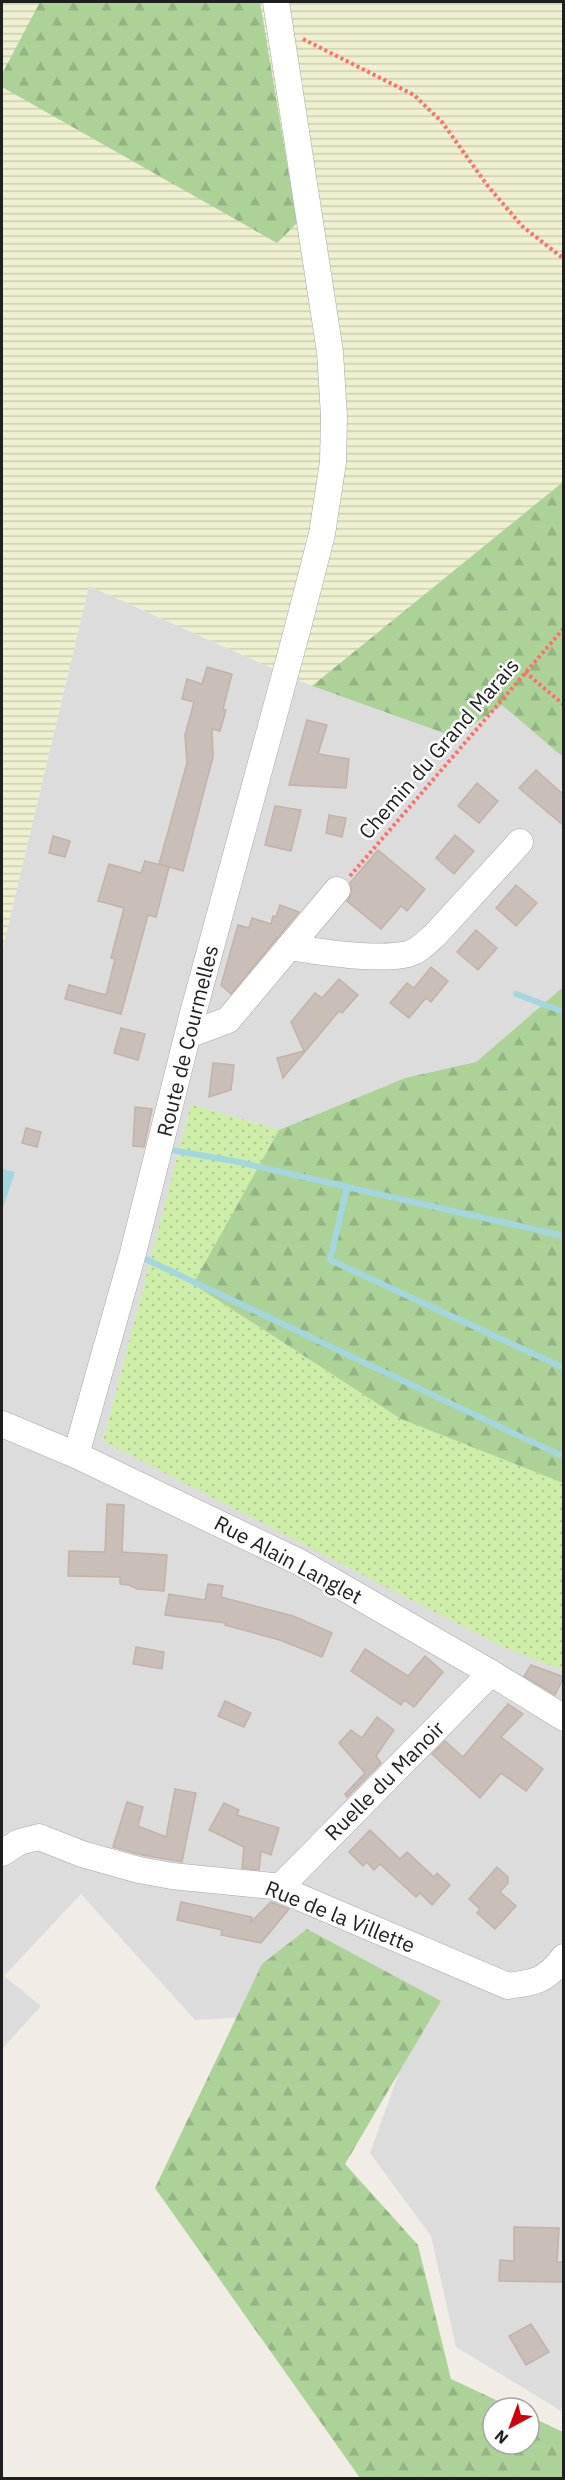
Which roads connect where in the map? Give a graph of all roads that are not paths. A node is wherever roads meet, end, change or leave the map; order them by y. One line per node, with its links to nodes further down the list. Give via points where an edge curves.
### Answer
1 (276, 2): 5 (street, Route de Courmelles, via 330,352 333,462 322,534)
2 (520, 842): 4 (street, via 435,935 409,954 335,954)
3 (337, 890): 4 (street)
4 (289, 947): 5 (street, via 228,1020)
5 (188, 1035): 7 (street, Route de Courmelles, via 133,1253)
6 (2, 1424): 7 (street, Rue Alain Langlet)
7 (76, 1455): 8 (street, Rue Alain Langlet, via 301,1563)
8 (491, 1673): 9 (street, Rue Alain Langlet); 11 (street, Ruelle du Manoir)
9 (564, 1718)
10 (2, 1853): 11 (street, Rue de la Villette, via 19,1842 39,1837 139,1870)
11 (279, 1888): 12 (street, Rue de la Villette, via 508,1986 537,1982)
12 (564, 1957)

